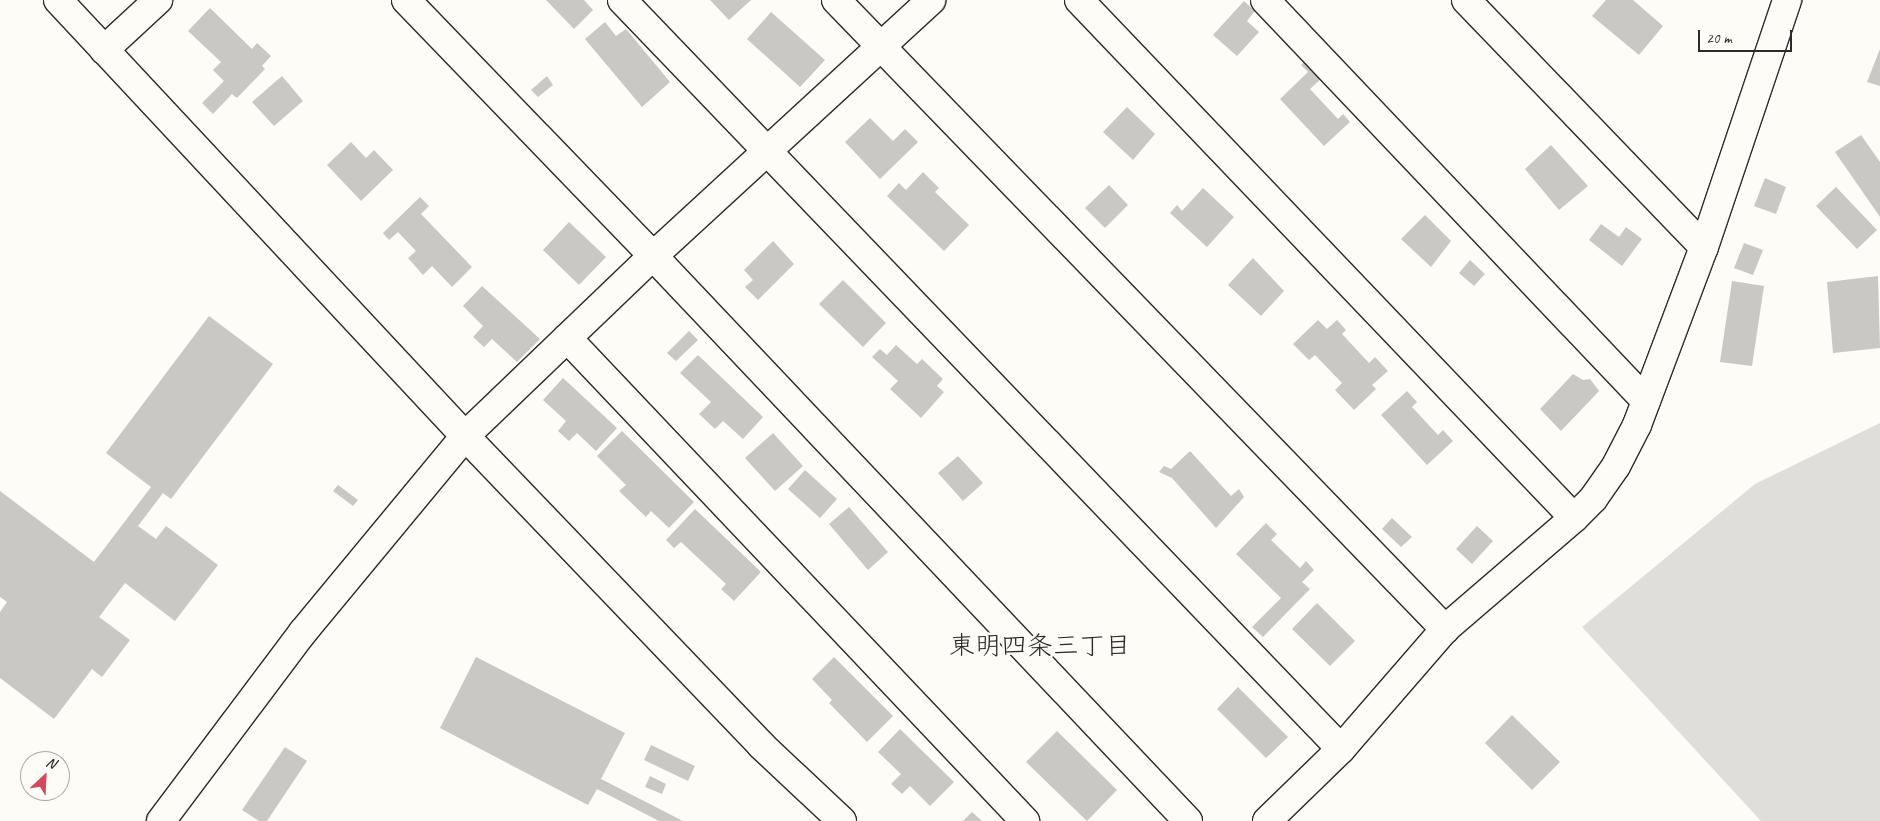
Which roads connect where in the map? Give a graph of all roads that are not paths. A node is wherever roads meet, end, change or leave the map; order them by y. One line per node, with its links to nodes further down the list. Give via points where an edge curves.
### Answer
1 (58, 0): 12 (street)
2 (158, 0): 12 (street)
3 (406, 0): 15 (street)
4 (622, 0): 13 (street)
5 (836, 0): 11 (street)
6 (931, 0): 11 (street)
7 (1079, 0): 19 (street)
8 (1265, 0): 17 (street)
9 (1466, 0): 14 (street)
10 (1787, 0): 14 (street)
11 (882, 48): 13 (street); 20 (street)
12 (104, 50): 18 (street)
13 (767, 152): 15 (street); 21 (street)
14 (1704, 247): 17 (street)
15 (654, 256): 16 (street); 25 (street)
16 (567, 338): 18 (street); 24 (street)
17 (1646, 401): 19 (street, via 1616,466 1593,499)
18 (465, 436): 22 (street, via 303,632); 23 (street, via 761,745)
19 (1574, 518): 20 (street)
20 (1445, 629): 21 (street)
21 (1341, 749): 26 (street)
22 (161, 821)
23 (842, 821)
24 (1025, 821)
25 (1188, 821)
26 (1267, 821)

